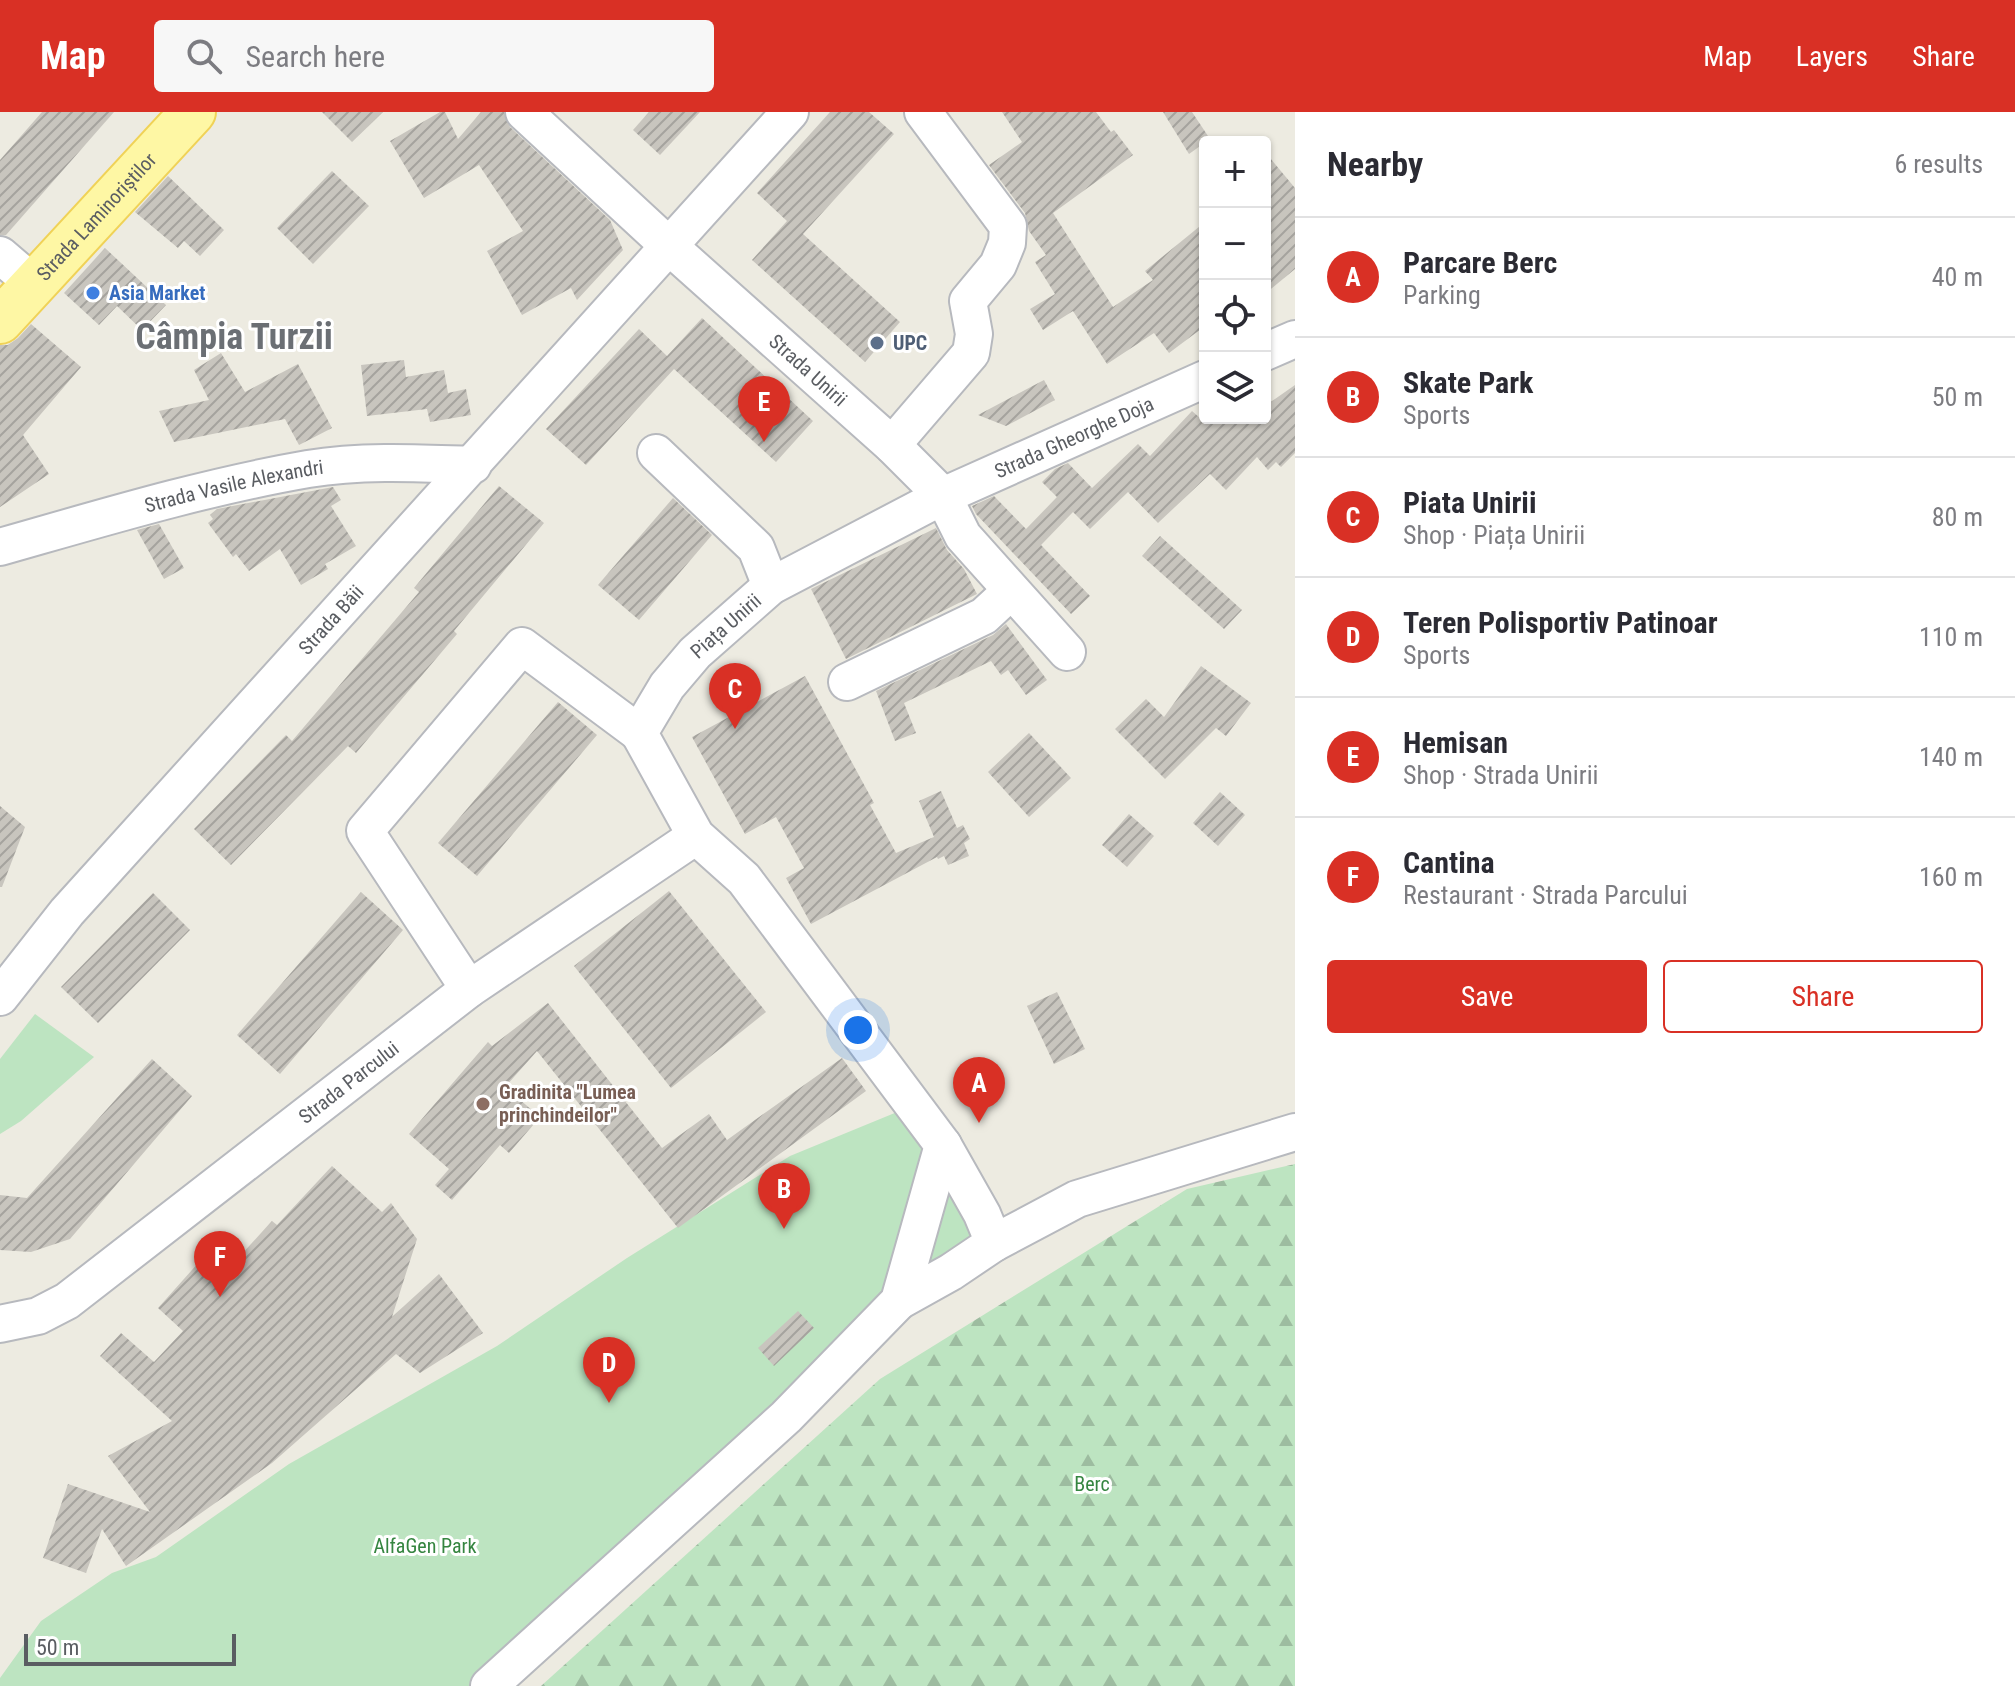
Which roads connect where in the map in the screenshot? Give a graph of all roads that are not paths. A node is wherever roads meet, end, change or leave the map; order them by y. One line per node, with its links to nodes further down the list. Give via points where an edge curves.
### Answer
1 (193, 112): 7 (main road, Strada Laminoriștilor)
2 (524, 112): 5 (street)
3 (790, 112): 5 (street, Strada Băii)
4 (923, 112): 12 (street, via 1008,226 1007,243 998,265 968,301 974,334 971,353)
5 (670, 247): 12 (street, Strada Unirii); 14 (street, Strada Băii)
6 (0, 255): 7 (street)
7 (34, 284): 8 (main road, Strada Laminoriștilor)
8 (0, 321)
9 (1295, 339): 10 (street)
10 (1271, 349)
11 (1199, 382): 15 (street, Strada Gheorghe Doja)
12 (892, 445): 15 (street, Strada Unirii)
13 (656, 453): 17 (street, via 756,548)
14 (473, 465): 16 (street, Strada Vasile Alexandri, via 400,462 311,469 151,504); 24 (street, Strada Băii, via 67,912)
15 (943, 496): 17 (street, Piața Unirii); 18 (street, Strada Unirii, via 963,536)
16 (0, 547)
17 (771, 586): 21 (street, Piața Unirii, via 695,653 667,686)
18 (1011, 591): 19 (street, Strada Unirii); 20 (street, via 984,616)
19 (1067, 652)
20 (847, 682)
21 (639, 733): 22 (street); 23 (street, via 522,646 365,831)
22 (696, 836): 23 (street, Strada Parcului); 26 (street, via 744,879)
23 (469, 989): 29 (street, Strada Parcului, via 67,1301 38,1316)
24 (0, 997)
25 (1295, 1132): 27 (street, via 1077,1199)
26 (943, 1145): 27 (street); 28 (street)
27 (994, 1243): 28 (street)
28 (899, 1301): 30 (street, via 786,1417)
29 (0, 1324)
30 (489, 1686)

